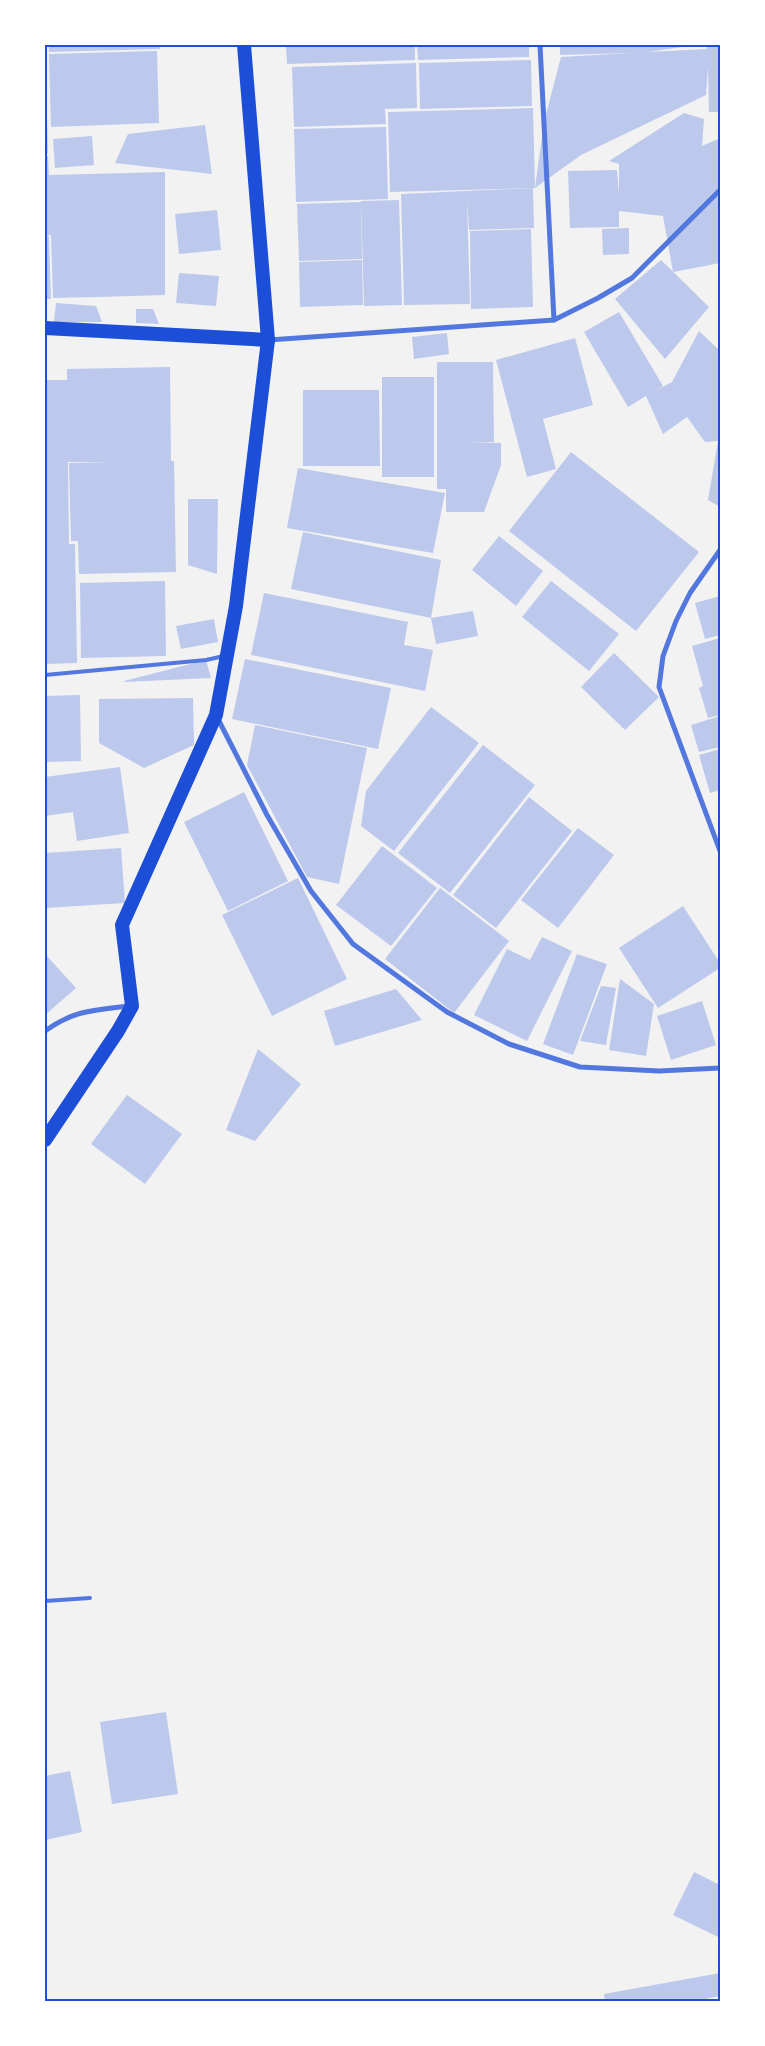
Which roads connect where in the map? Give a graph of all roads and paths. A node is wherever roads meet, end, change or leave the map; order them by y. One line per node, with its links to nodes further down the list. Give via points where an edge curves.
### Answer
1 (244, 45): 6 (highway)
2 (540, 45): 4 (street)
3 (720, 190): 4 (street, via 632,278)
4 (554, 320): 6 (street)
5 (45, 328): 6 (highway)
6 (268, 340): 8 (highway, via 236,606)
7 (720, 550): 11 (street, via 690,593 676,621 663,656 659,687)
8 (227, 655): 9 (lane, via 206,660); 10 (highway)
9 (45, 675)
10 (216, 715): 12 (highway, via 122,924); 14 (street, via 267,815 311,891 353,944 431,1001 509,1044 580,1067 659,1071)
11 (720, 851)
12 (132, 1006): 13 (street, via 82,1011); 15 (highway)
13 (45, 1031)
14 (720, 1068)
15 (45, 1140)
16 (90, 1598): 17 (lane)
17 (45, 1601)

